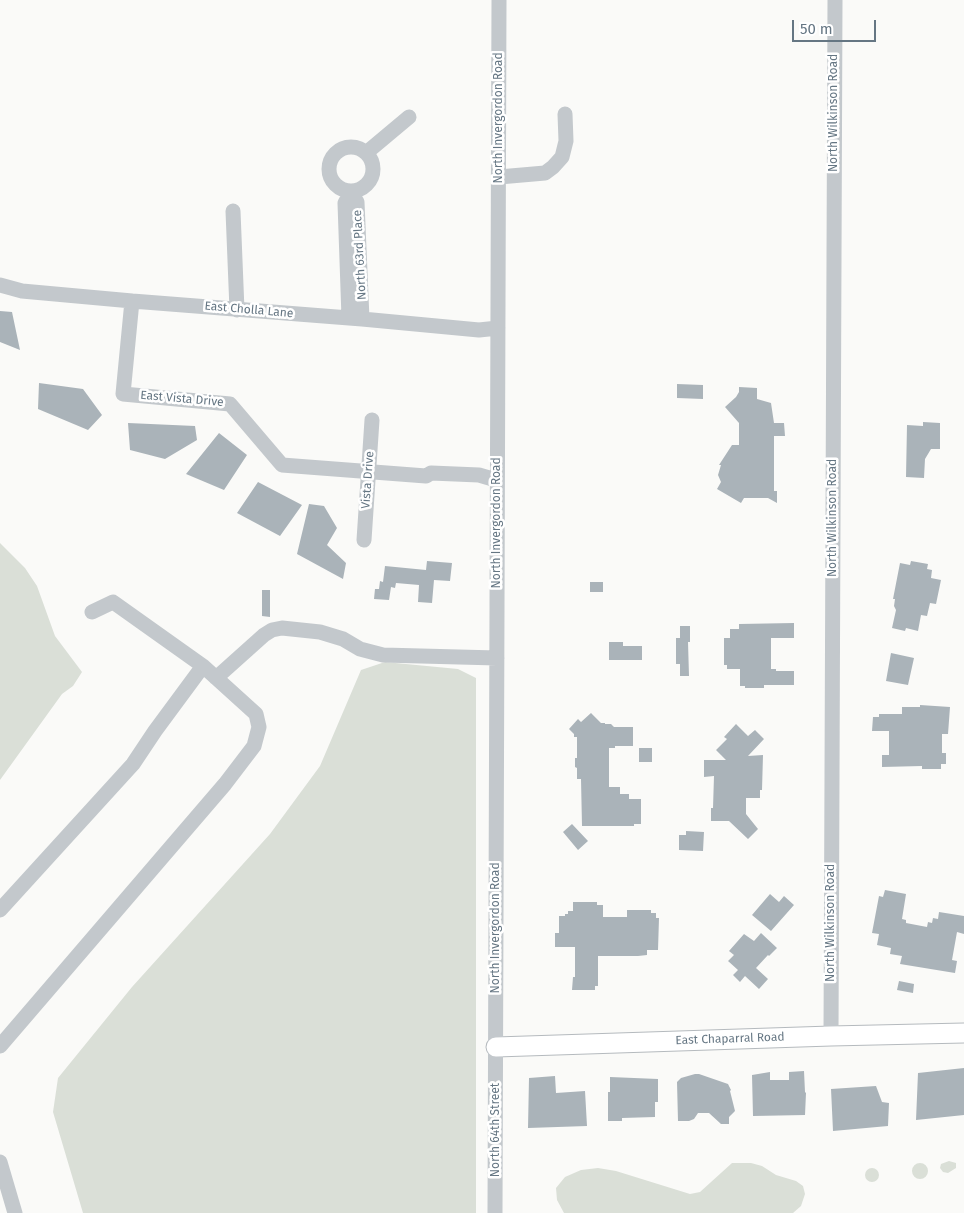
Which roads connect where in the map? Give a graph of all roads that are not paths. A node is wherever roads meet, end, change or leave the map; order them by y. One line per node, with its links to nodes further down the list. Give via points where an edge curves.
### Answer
1 (499, 0): 6 (street, North Invergordon Road)
2 (835, 0): 24 (street, North Wilkinson Road)
3 (565, 114): 6 (street, via 566,141 562,157 553,167 545,173)
4 (409, 117): 5 (street)
5 (366, 152): 7 (street, North 63rd Place, via 374,166 371,181); 7 (street, North 63rd Place, via 345,148 330,162 333,182 344,191)
6 (498, 177): 13 (street, North Invergordon Road)
7 (351, 192): 12 (street, North 63rd Place, via 357,202)
8 (233, 211): 11 (street)
9 (0, 285): 10 (street, East Cholla Lane, via 22,291)
10 (132, 301): 11 (street, East Cholla Lane); 15 (street, East Vista Drive, via 123,394 230,404 282,465)
11 (237, 310): 12 (street, East Cholla Lane)
12 (356, 318): 13 (street, East Cholla Lane, via 479,330)
13 (498, 328): 16 (street, North Invergordon Road)
14 (372, 420): 15 (street, Vista Drive)
15 (368, 472): 16 (street, East Vista Drive, via 426,476 430,482 478,485); 17 (street, Vista Drive)
16 (496, 480): 19 (street, North Invergordon Road)
17 (364, 540)
18 (92, 612): 20 (street, via 113,602)
19 (497, 658): 21 (street, via 383,655 320,632 282,628 264,635); 26 (street, North Invergordon Road)
20 (203, 666): 21 (street); 22 (street, via 133,764)
21 (216, 678): 25 (street, via 256,714 259,728 254,746)
22 (0, 910)
23 (964, 1033): 24 (main road, East Chaparral Road)
24 (831, 1036): 26 (main road, East Chaparral Road)
25 (0, 1046)
26 (496, 1047): 29 (street, North 64th Street)
27 (0, 1162): 28 (street)
28 (15, 1213)
29 (495, 1213)

